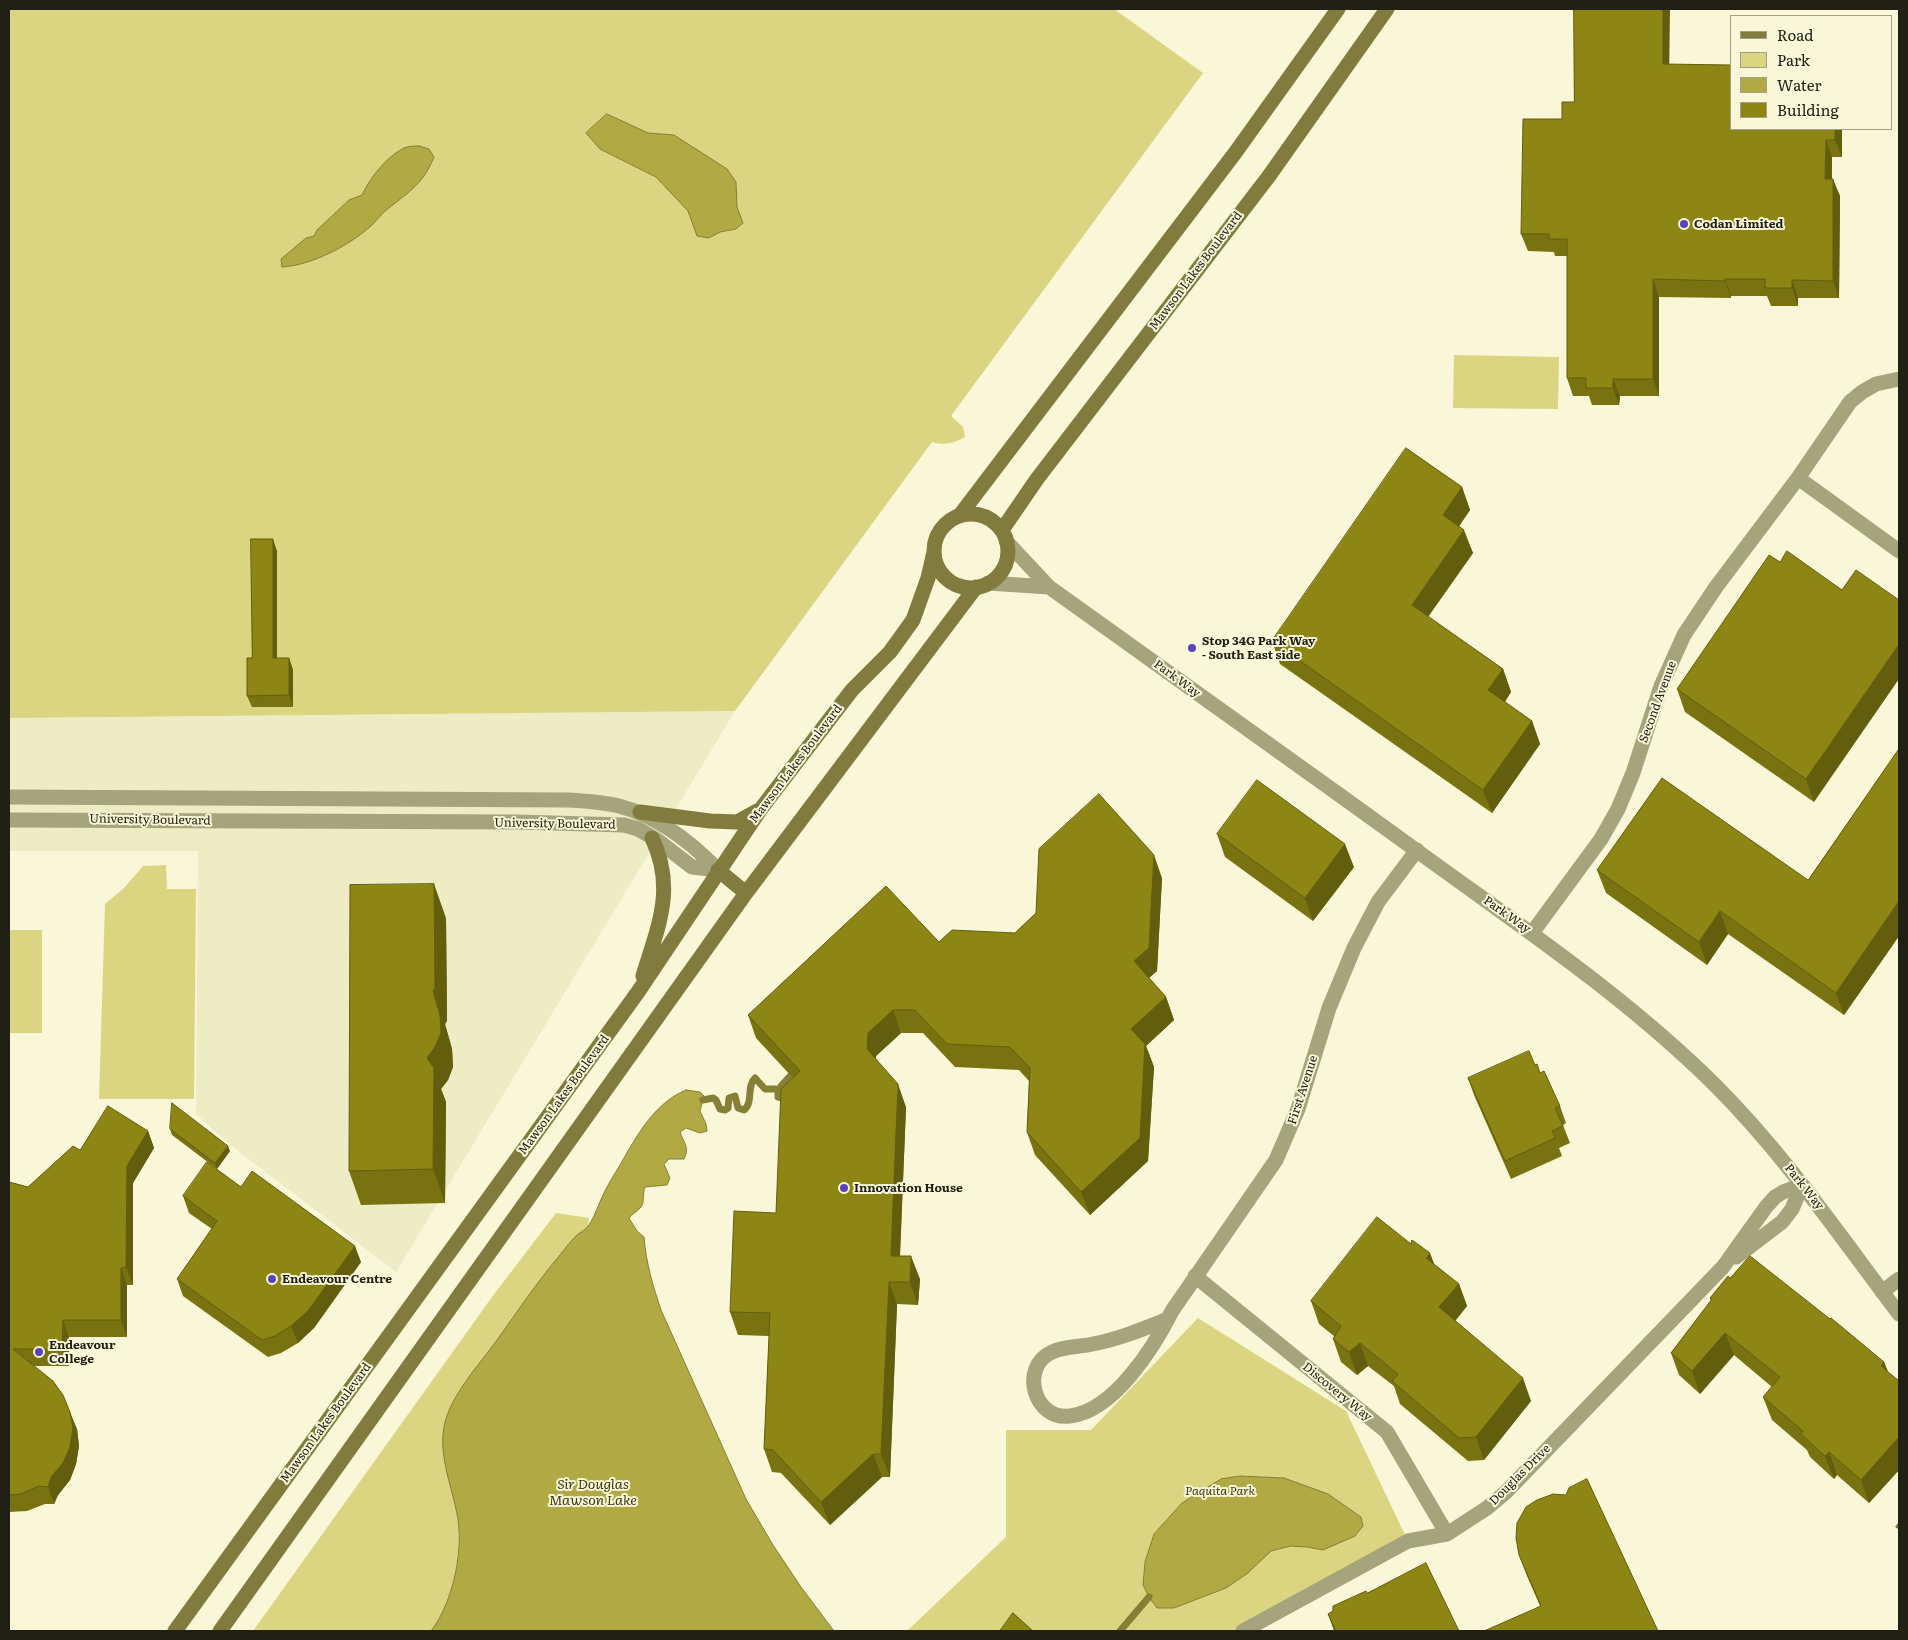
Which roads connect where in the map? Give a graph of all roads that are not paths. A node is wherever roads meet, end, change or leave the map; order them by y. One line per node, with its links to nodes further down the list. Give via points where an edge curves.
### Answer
1 (1338, 9): 5 (street, via 1235,153)
2 (1387, 9): 6 (street, Mawson Lakes Boulevard, via 1268,176 1043,471)
3 (1899, 379): 4 (street, Second Avenue, via 1876,384 1850,402)
4 (1798, 478): 7 (street); 19 (street, Second Avenue, via 1684,635 1661,686 1618,809 1601,839)
5 (960, 515): 6 (street, via 983,516 994,521); 8 (street, via 941,529)
6 (1004, 535): 9 (street, via 1008,553 1005,565 998,576); 10 (street, Park Way)
7 (1899, 551)
8 (934, 552): 9 (street, via 942,574 952,582 964,587); 12 (street, Mawson Lakes Boulevard, via 913,620 890,652 852,690)
9 (982, 585): 10 (street); 18 (street)
10 (1049, 587): 16 (street, Park Way)
11 (9, 797): 13 (street, University Boulevard, via 569,800 602,802)
12 (760, 810): 13 (street, via 737,822); 17 (street, Mawson Lakes Boulevard)
13 (640, 812): 17 (street, University Boulevard, via 702,853)
14 (9, 820): 15 (street, University Boulevard, via 605,824 638,829)
15 (652, 838): 17 (street, University Boulevard, via 692,867); 20 (street, via 663,864 662,913)
16 (1417, 850): 19 (street, Park Way); 23 (street, First Avenue, via 1378,902 1354,948 1329,1008 1298,1109 1276,1160)
17 (718, 870): 18 (street); 20 (street, Mawson Lakes Boulevard)
18 (746, 893): 30 (street)
19 (1532, 933): 21 (street, Park Way, via 1583,970 1676,1048 1722,1094)
20 (638, 992): 29 (street, Mawson Lakes Boulevard)
21 (1802, 1185): 22 (street, Douglas Drive, via 1792,1209 1782,1222); 22 (street, Douglas Drive, via 1775,1197); 25 (street, Park Way)
22 (1723, 1267): 28 (street, Douglas Drive, via 1506,1492)
23 (1196, 1276): 27 (street, First Avenue); 28 (street, Discovery Way, via 1386,1432)
24 (1899, 1279): 25 (street)
25 (1882, 1292): 26 (street, Park Way)
26 (1899, 1314)
27 (1168, 1319): 27 (street, First Avenue, via 1121,1386 1093,1410 1069,1417 1055,1414 1037,1400 1033,1390 1036,1369 1043,1357 1052,1351 1116,1339)
28 (1447, 1534): 31 (street, Douglas Drive, via 1408,1540)
29 (175, 1631)
30 (220, 1631)
31 (1243, 1631)

